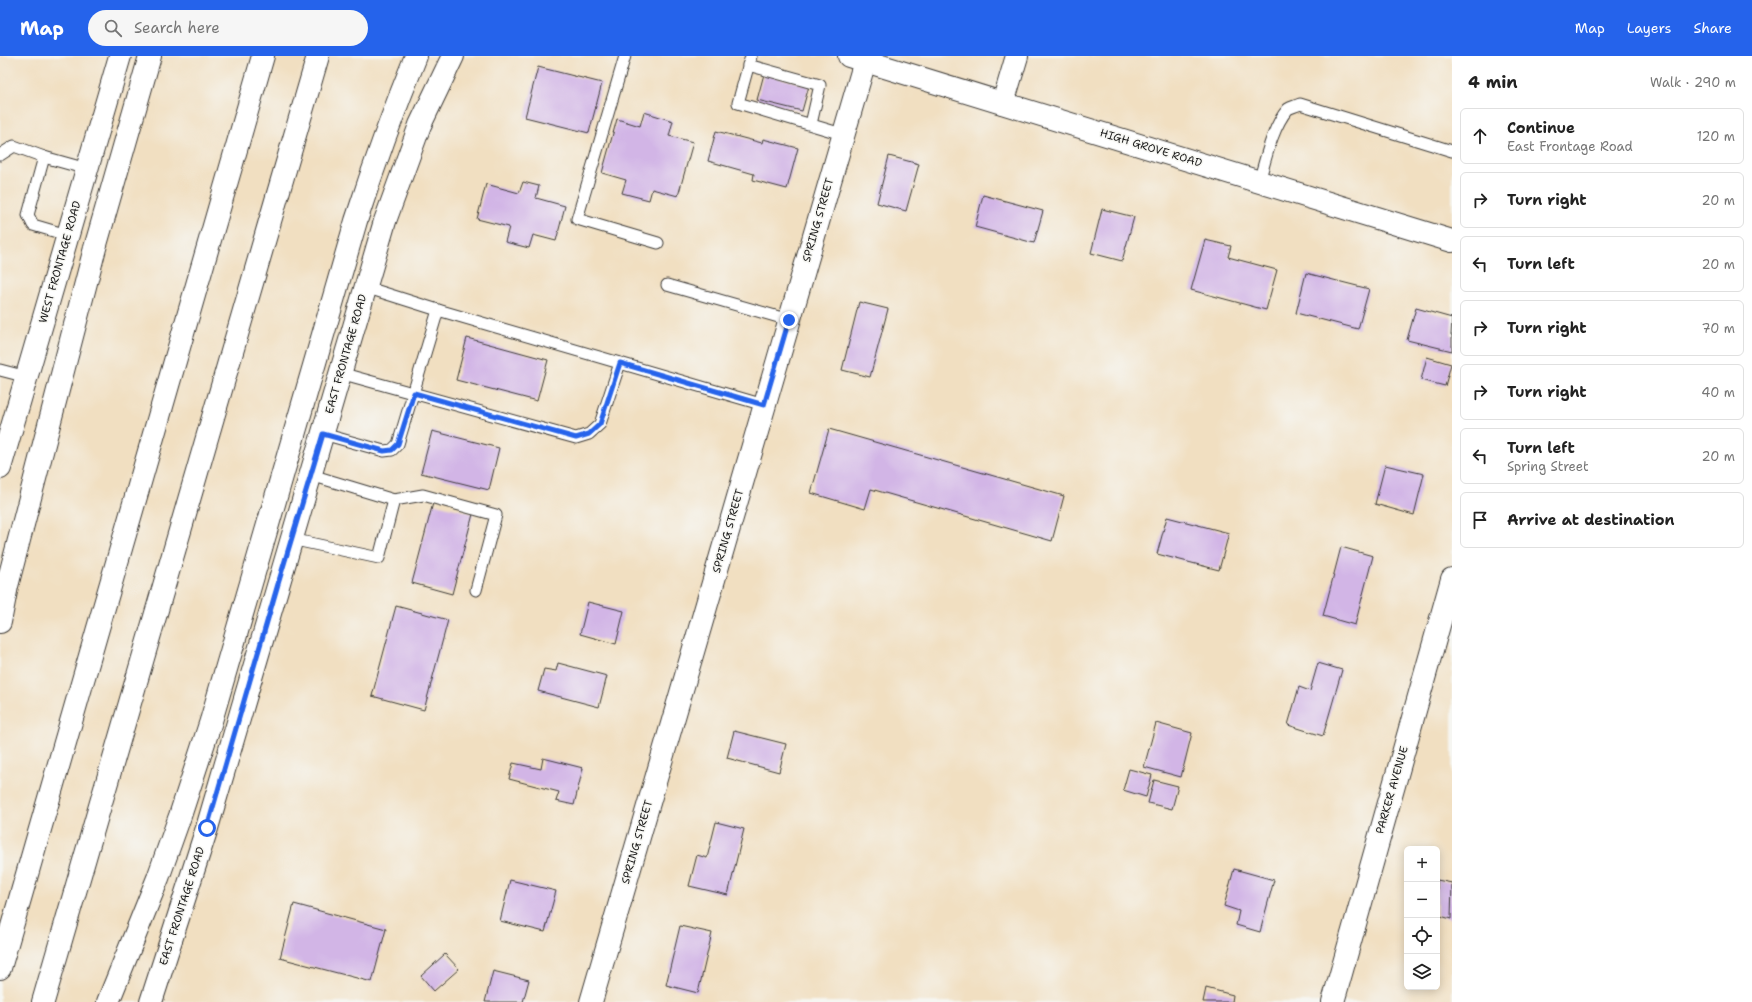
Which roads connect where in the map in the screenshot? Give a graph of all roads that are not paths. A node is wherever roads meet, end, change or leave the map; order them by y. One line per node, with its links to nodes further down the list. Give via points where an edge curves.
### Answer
1 (120, 56): 17 (main road, WEST FRONTAGE ROAD)
2 (150, 56): 40 (main road, via 95,248 7,586)
3 (263, 56): 41 (main road)
4 (318, 56): 42 (main road)
5 (416, 56): 43 (main road, via 358,214 211,721 183,808)
6 (453, 56): 23 (main road, EAST FRONTAGE ROAD, via 412,146)
7 (624, 56): 21 (lane, via 577,219)
8 (1017, 56): 11 (main road)
9 (857, 58): 11 (main road, HIGH GROVE ROAD); 13 (main road, SPRING STREET)
10 (750, 60): 12 (lane, via 820,85); 12 (lane, via 738,103)
11 (1003, 103): 18 (main road, HIGH GROVE ROAD)
12 (811, 124): 13 (lane)
13 (842, 134): 25 (main road, SPRING STREET)
14 (1452, 151): 18 (lane, via 1300,104 1289,109 1278,126)
15 (0, 155): 16 (lane, via 14,146)
16 (44, 157): 17 (lane); 19 (lane, via 28,215 33,225)
17 (87, 168): 19 (main road, WEST FRONTAGE ROAD)
18 (1259, 182): 20 (main road, HIGH GROVE ROAD)
19 (67, 235): 29 (main road, WEST FRONTAGE ROAD)
20 (1452, 241)
21 (658, 243)
22 (668, 285): 25 (lane)
23 (365, 287): 24 (lane); 28 (main road, EAST FRONTAGE ROAD)
24 (438, 310): 26 (lane); 30 (lane)
25 (789, 320): 31 (main road, SPRING STREET)
26 (620, 363): 30 (lane, via 600,424 589,434 576,438); 31 (lane)
27 (0, 370): 29 (lane)
28 (340, 373): 30 (lane); 32 (main road, EAST FRONTAGE ROAD)
29 (27, 376): 33 (main road, WEST FRONTAGE ROAD)
30 (414, 393): 32 (lane, via 398,444 392,450 384,451)
31 (764, 405): 45 (main road, SPRING STREET)
32 (323, 434): 35 (main road, EAST FRONTAGE ROAD)
33 (3, 443): 34 (main road, WEST FRONTAGE ROAD)
34 (0, 468)
35 (311, 475): 36 (lane); 37 (main road, EAST FRONTAGE ROAD)
36 (394, 500): 37 (lane, via 379,558); 39 (lane, via 423,495 496,515)
37 (292, 539): 44 (main road, EAST FRONTAGE ROAD, via 207,828)
38 (1452, 579): 46 (main road, PARKER AVENUE)
39 (476, 590)
40 (0, 622)
41 (0, 968)
42 (43, 1002)
43 (108, 1002)
44 (151, 1002)
45 (591, 1002)
46 (1333, 1002)

